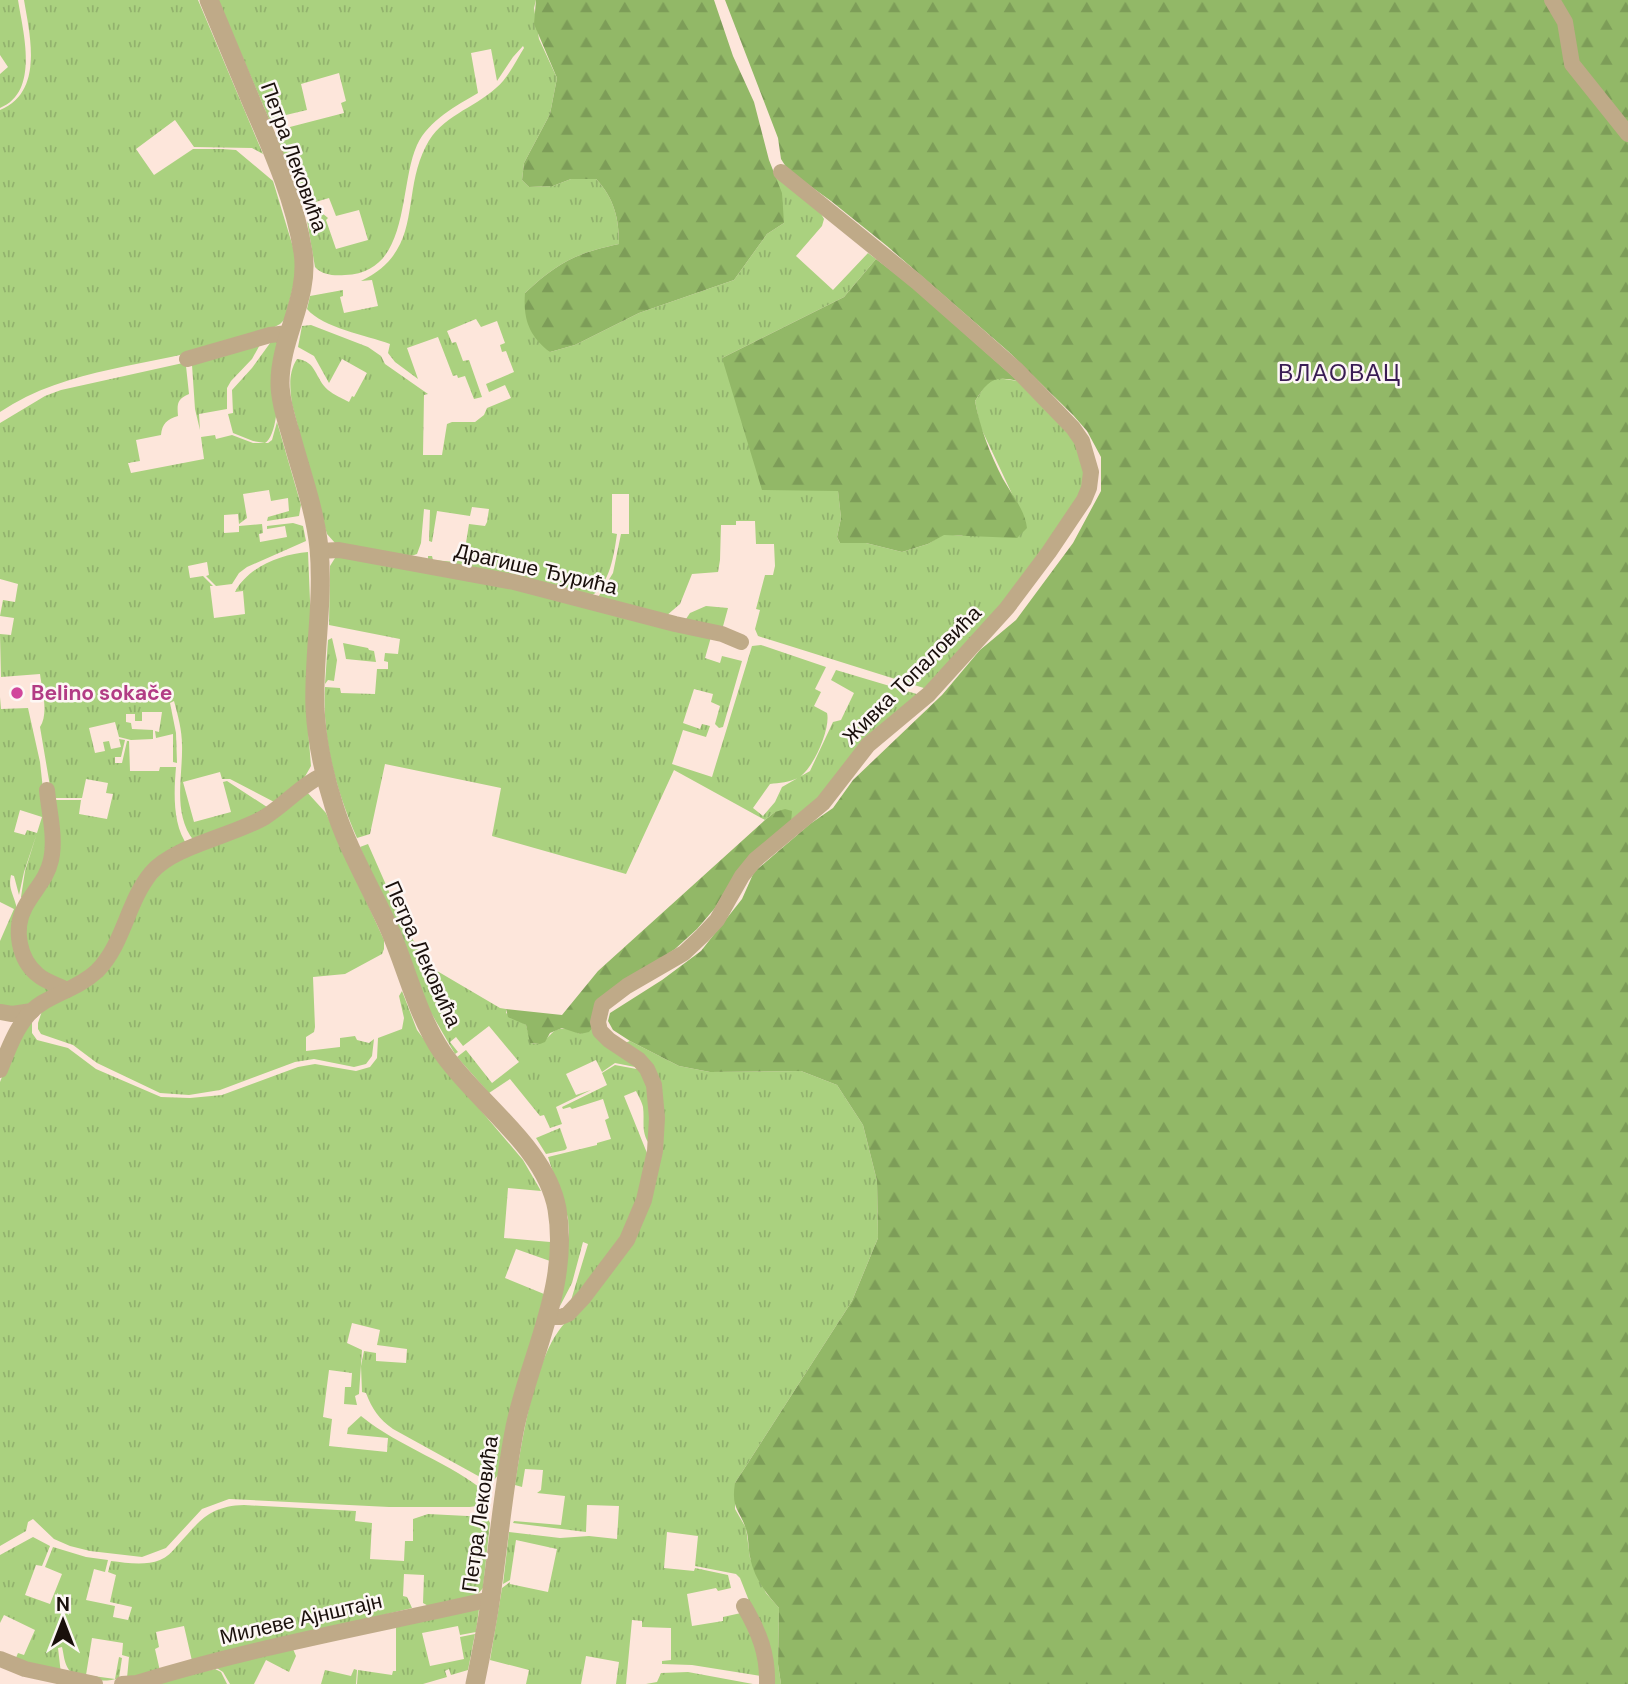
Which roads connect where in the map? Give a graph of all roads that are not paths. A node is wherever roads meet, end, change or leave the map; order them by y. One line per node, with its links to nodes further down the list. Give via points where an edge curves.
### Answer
1 (209, 0): 5 (street, Петра Лековића, via 271,148 298,227 304,274)
2 (1552, 0): 3 (street, via 1564,22 1572,64)
3 (1628, 134)
4 (781, 172): 15 (street, Живка Топаловића, via 1017,370 1082,441 1091,472 1088,488 1007,608 929,694 868,744 823,803 755,859 702,936 684,953 602,1005 600,1031 639,1060 654,1085 654,1151 644,1200 627,1240 568,1314)
5 (289, 333): 6 (street); 7 (street, Петра Лековића, via 281,367 282,398)
6 (187, 359)
7 (319, 551): 8 (street, Драгише Ђурића, via 339,550 514,582); 9 (street, Петра Лековића, via 315,705)
8 (741, 642)
9 (325, 774): 11 (street, via 265,817 173,855 154,869 105,962); 15 (street, Петра Лековића, via 335,810 431,1033 524,1145 550,1186 559,1235)
10 (47, 790): 11 (street, via 52,857 20,919 20,945 32,969)
11 (67, 990): 13 (street)
12 (0, 1012): 13 (street)
13 (32, 1012): 14 (street, via 15,1035)
14 (0, 1070)
15 (548, 1317): 16 (street, Петра Лековића, via 515,1426)
16 (491, 1599): 20 (street, Милеве Ајнштајн); 21 (street, Петра Лековића)
17 (744, 1606): 22 (street, via 762,1640)
18 (0, 1659): 19 (street)
19 (95, 1684)
20 (122, 1684)
21 (475, 1684)
22 (767, 1684)

